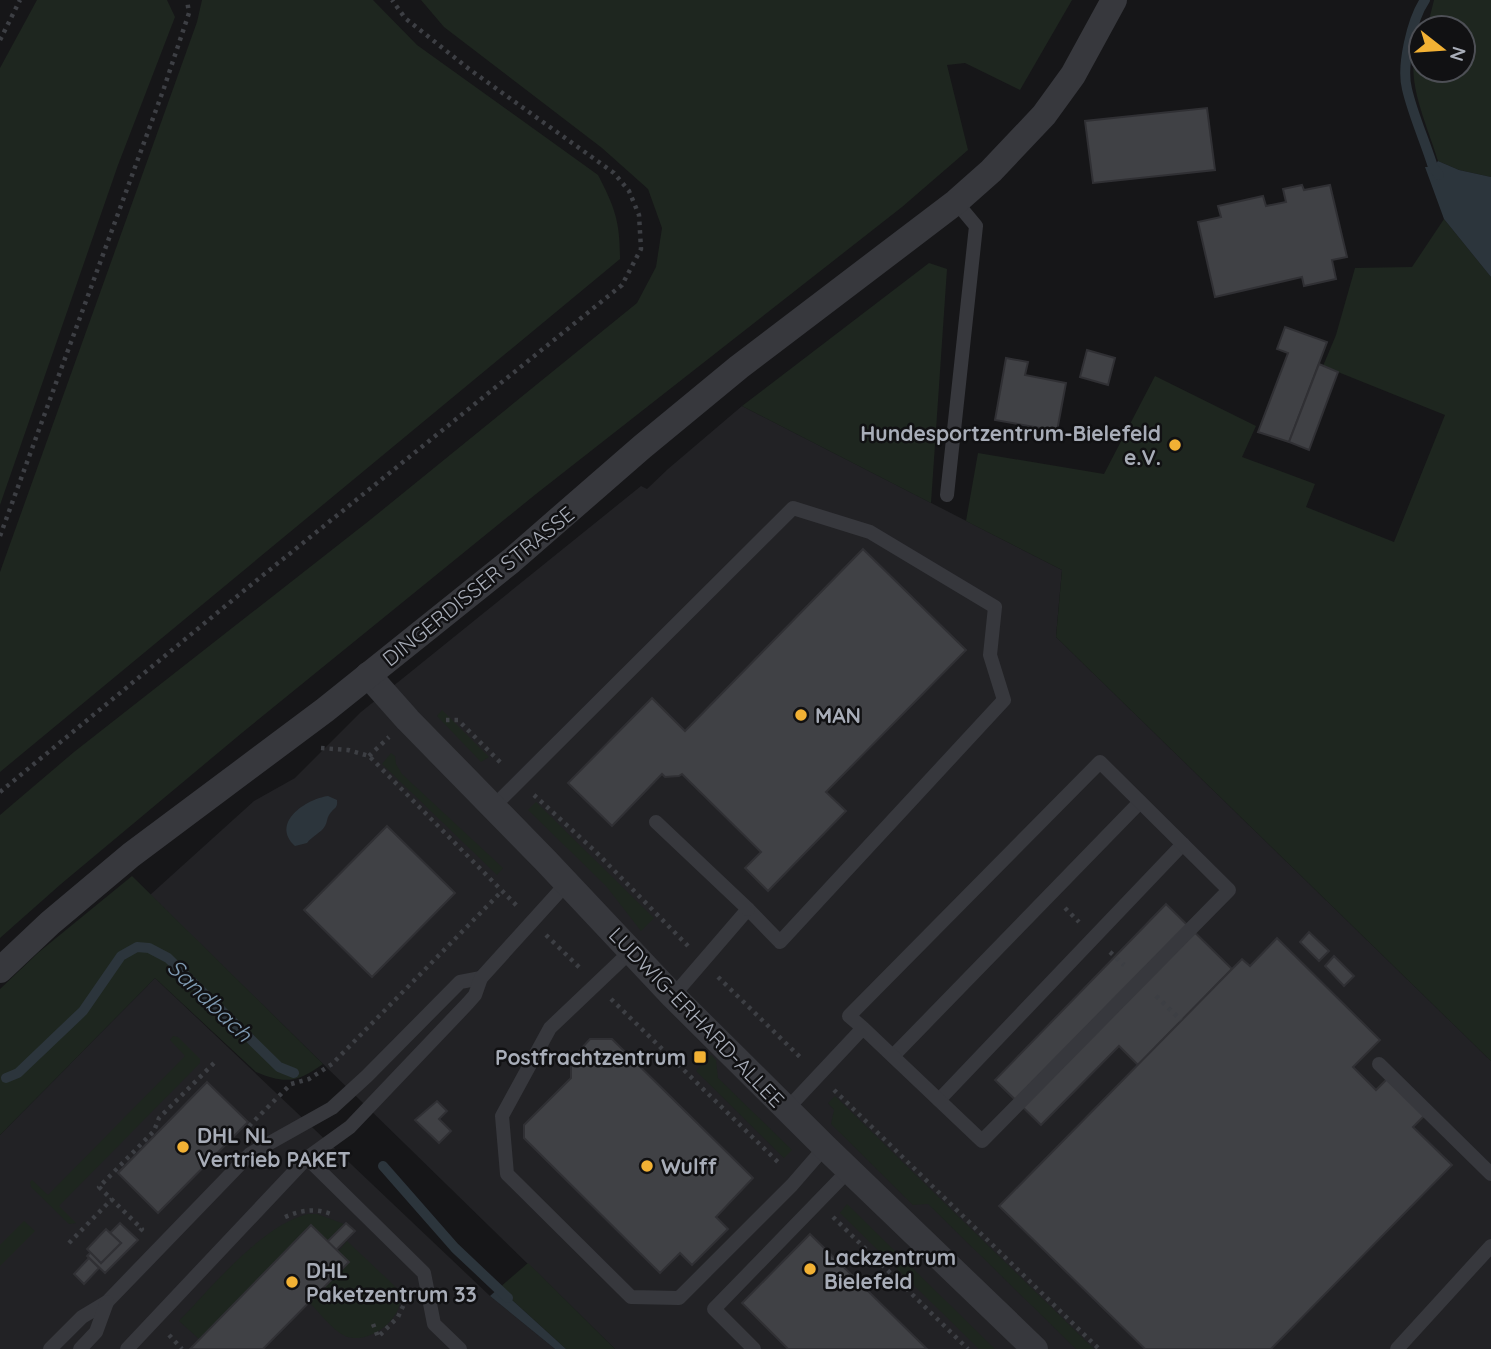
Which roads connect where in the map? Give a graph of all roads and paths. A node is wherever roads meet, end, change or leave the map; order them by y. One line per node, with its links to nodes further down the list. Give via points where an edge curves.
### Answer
1 (20, 0): 5 (path)
2 (187, 0): 8 (path, via 189,13 164,88)
3 (392, 0): 13 (path, via 405,18 469,69 614,173 629,191 639,215 641,249 622,285)
4 (1114, 0): 6 (street, DINGERDISSER STRASSE, via 1073,75 1044,116)
5 (0, 40)
6 (956, 202): 7 (lane, via 976,226); 9 (street, DINGERDISSER STRASSE, via 739,367 529,546)
7 (947, 495)
8 (0, 536)
9 (368, 675): 10 (street, LUDWIG-ERHARD-ALLEE); 11 (street, DINGERDISSER STRASSE)
10 (408, 720): 12 (path, via 458,720); 15 (street, LUDWIG-ERHARD-ALLEE)
11 (282, 743): 19 (path, via 369,756); 24 (street, DINGERDISSER STRASSE, via 131,855)
12 (519, 781): 15 (lane); 20 (lane, via 793,508 870,531 995,607 990,655 1004,701 780,942); 23 (path)
13 (0, 792)
14 (1140, 802): 17 (lane); 28 (lane, via 1100,761 849,1016); 29 (lane)
15 (493, 807): 18 (street, LUDWIG-ERHARD-ALLEE)
16 (656, 822): 20 (lane)
17 (1182, 844): 33 (lane); 33 (lane, via 1229,890 982,1141)
18 (567, 884): 21 (lane); 22 (street, LUDWIG-ERHARD-ALLEE)
19 (502, 891): 21 (path); 35 (path, via 331,1064 309,1079 291,1084)
20 (748, 909): 23 (lane)
21 (531, 922): 25 (lane); 26 (path)
22 (631, 951): 26 (lane); 27 (street, LUDWIG-ERHARD-ALLEE)
23 (703, 962): 27 (lane); 32 (path)
24 (0, 970)
25 (481, 978): 37 (lane, via 468,1003 349,1127); 51 (lane, via 460,982 332,1108 250,1154)
26 (596, 984): 40 (path); 40 (lane, via 550,1028 502,1116 507,1174 631,1297 679,1298)
27 (673, 996): 34 (street, LUDWIG-ERHARD-ALLEE)
28 (863, 1028): 29 (lane); 32 (lane)
29 (893, 1056): 33 (lane)
30 (217, 1060): 41 (path, via 99,1187)
31 (1379, 1064): 39 (lane)
32 (818, 1075): 34 (lane); 62 (path)
33 (939, 1100)
34 (787, 1109): 36 (street, LUDWIG-ERHARD-ALLEE)
35 (242, 1133)
36 (825, 1147): 38 (street, LUDWIG-ERHARD-ALLEE); 40 (lane)
37 (307, 1158): 52 (lane); 58 (lane, via 424,1273 434,1324)
38 (849, 1170): 42 (lane); 61 (street, LUDWIG-ERHARD-ALLEE)
39 (1491, 1174)
40 (796, 1179)
41 (112, 1199): 46 (path); 48 (path)
42 (818, 1202): 59 (lane, via 714,1309); 60 (path)
43 (341, 1219): 44 (path, via 309,1210)
44 (279, 1221)
45 (152, 1222): 46 (path)
46 (142, 1229): 47 (path)
47 (134, 1238)
48 (69, 1243)
49 (1491, 1246): 63 (lane)
50 (406, 1295): 53 (path, via 404,1308 378,1337)
51 (107, 1302): 54 (lane, via 82,1317); 55 (lane, via 96,1332)
52 (151, 1324): 56 (lane); 57 (path)
53 (373, 1324)
54 (50, 1349)
55 (80, 1349)
56 (127, 1349)
57 (182, 1349)
58 (460, 1349)
59 (754, 1349)
60 (968, 1349)
61 (1035, 1349)
62 (1100, 1349)
63 (1397, 1349)

